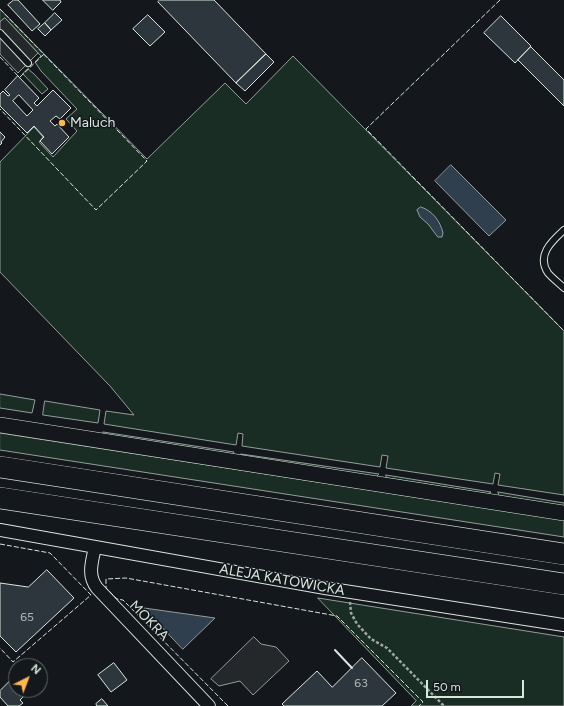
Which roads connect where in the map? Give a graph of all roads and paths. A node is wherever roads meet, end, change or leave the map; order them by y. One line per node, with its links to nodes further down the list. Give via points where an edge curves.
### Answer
1 (0, 34): 2 (lane)
2 (28, 62)
3 (564, 230): 4 (lane, via 549,245 544,259 548,272)
4 (564, 288)
5 (0, 425): 8 (street)
6 (0, 467): 11 (highway)
7 (0, 498): 12 (highway)
8 (564, 512)
9 (0, 530): 10 (street, ALEJA KATOWICKA)
10 (95, 547): 13 (street, ALEJA KATOWICKA); 15 (street, MOKRA, via 91,572 92,581 97,588)
11 (564, 554)
12 (564, 584)
13 (352, 592): 14 (street, ALEJA KATOWICKA); 16 (path, via 351,613 357,624 371,639 387,648)
14 (564, 625)
15 (209, 706)
16 (444, 706)

